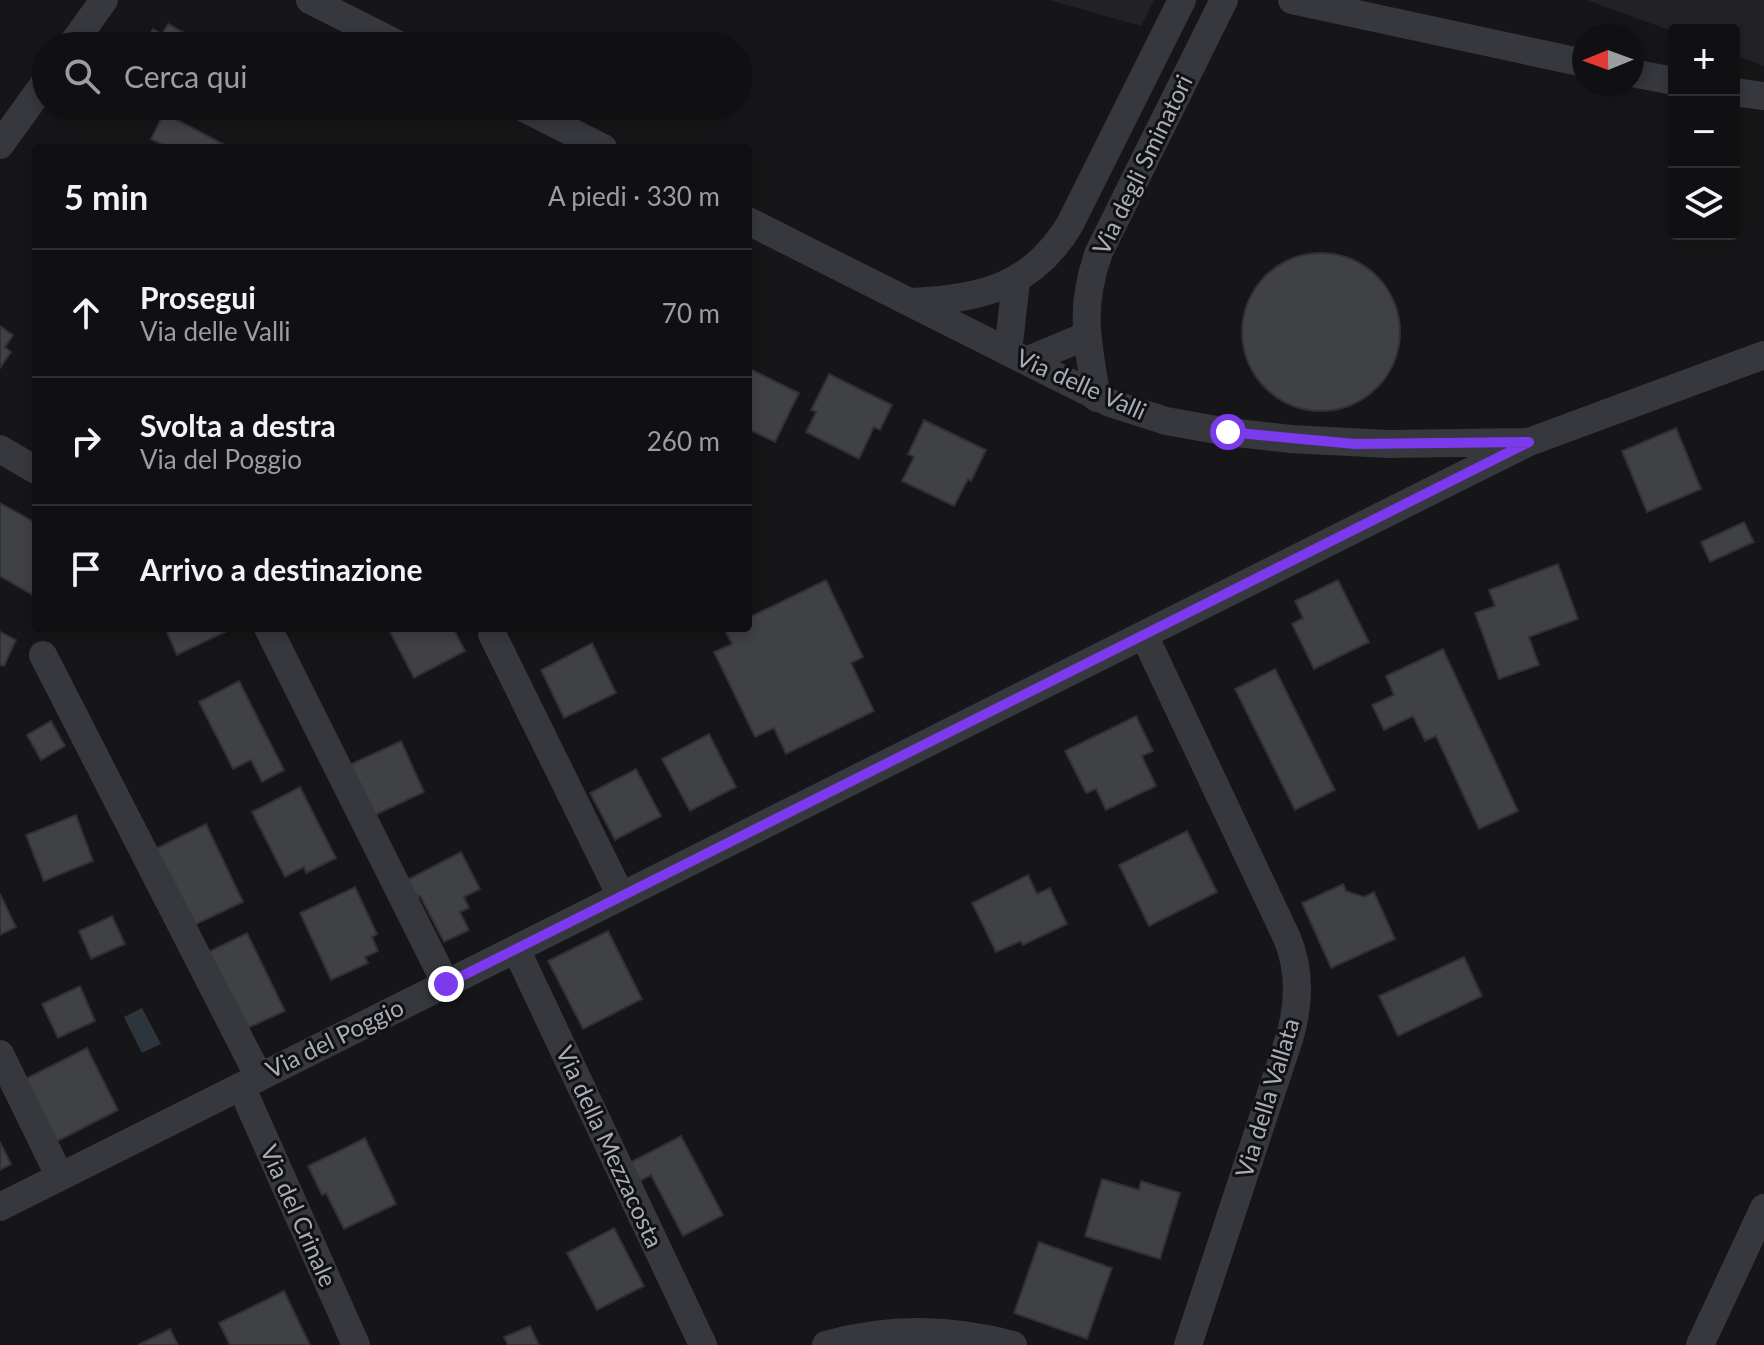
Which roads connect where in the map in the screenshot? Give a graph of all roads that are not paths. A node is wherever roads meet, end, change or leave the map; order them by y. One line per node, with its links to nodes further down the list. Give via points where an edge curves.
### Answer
1 (104, 0): 6 (street)
2 (310, 0): 7 (street)
3 (1182, 0): 18 (street, Via degli Sminatori, via 1070,224 1047,257)
4 (1224, 0): 20 (street, Via degli Sminatori, via 1099,252 1085,304)
5 (1292, 0): 8 (street)
6 (81, 32)
7 (373, 32)
8 (1572, 60)
9 (1644, 75): 10 (street)
10 (1668, 80)
11 (1740, 93): 12 (street)
12 (1764, 96)
13 (32, 100): 16 (street)
14 (548, 120): 15 (street)
15 (595, 144)
16 (0, 145)
17 (752, 223): 19 (street, Via delle Valli)
18 (1016, 281): 19 (street, Via degli Sminatori, via 966,298); 22 (street)
19 (909, 302): 22 (street, Via delle Valli)
20 (1086, 336): 22 (street); 23 (street, Via degli Sminatori)
21 (1764, 355): 24 (street, Via delle Valli)
22 (1017, 357): 23 (street, Via delle Valli)
23 (1097, 398): 24 (street, Via delle Valli, via 1145,416 1268,437 1388,444)
24 (1529, 442): 29 (street, Via del Poggio)
25 (0, 449): 26 (street)
26 (32, 468)
27 (270, 632): 33 (street)
28 (492, 634): 31 (street)
29 (1144, 635): 31 (street, Via del Poggio); 43 (street, Via della Vallata, via 1287,938 1297,987 1290,1036)
30 (43, 655): 35 (street, Via del Crinale)
31 (621, 896): 32 (street, Via del Poggio)
32 (516, 949): 33 (street, Via del Poggio); 40 (street, Via della Mezzacosta)
33 (446, 984): 35 (street, Via del Poggio)
34 (0, 1054): 36 (street)
35 (250, 1082): 36 (street, Via del Poggio); 39 (street, Via del Crinale)
36 (60, 1177): 37 (street, Via del Poggio)
37 (0, 1207)
38 (1764, 1208): 44 (street)
39 (356, 1345)
40 (703, 1345)
41 (826, 1345): 42 (street, via 920,1330)
42 (1013, 1345)
43 (1188, 1345)
44 (1700, 1345)

